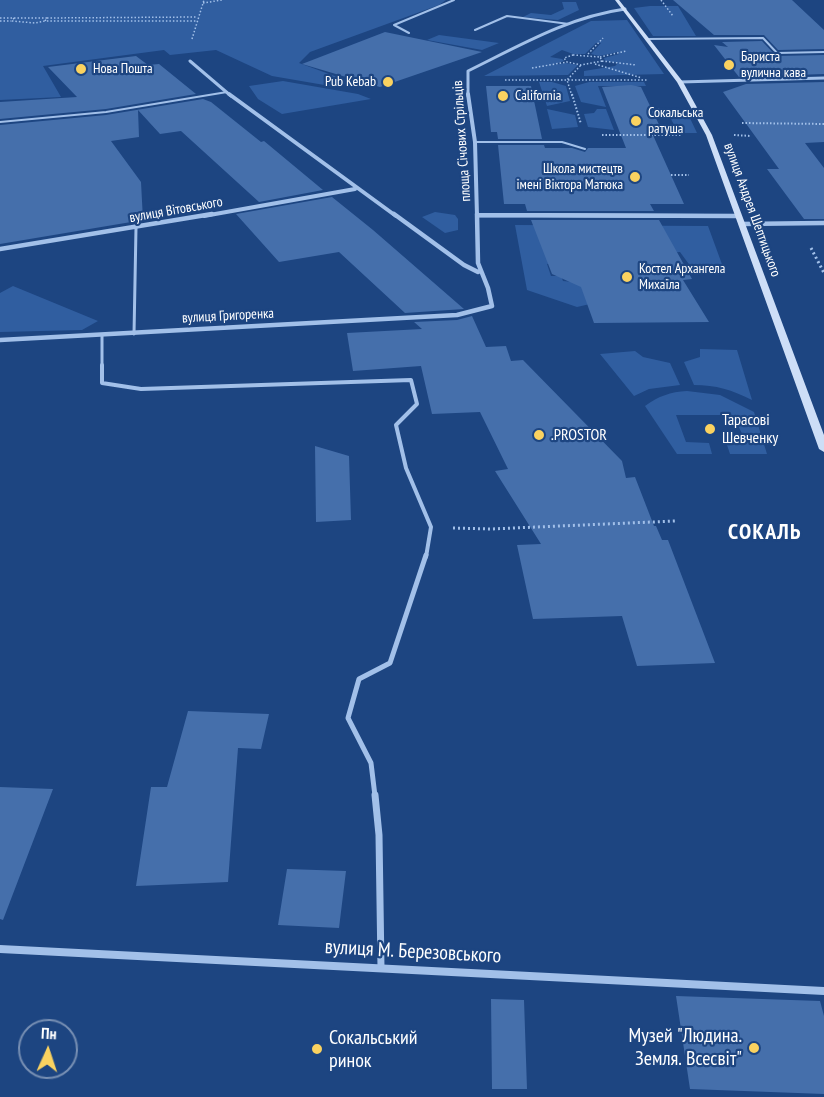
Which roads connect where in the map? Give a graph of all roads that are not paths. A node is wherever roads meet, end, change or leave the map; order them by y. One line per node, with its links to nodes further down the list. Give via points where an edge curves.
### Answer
1 (454, 0): 6 (lane, via 394,25)
2 (617, 0): 3 (street, вулиця Андрея Шептицького)
3 (625, 9): 4 (street, площа Січових Стрільців, via 603,11); 7 (street, вулиця Андрея Шептицького)
4 (568, 24): 5 (lane, via 507,16); 14 (street, площа Січових Стрільців, via 468,70)
5 (475, 30)
6 (409, 33)
7 (647, 39): 8 (lane, via 763,38 777,52); 11 (street, вулиця Андрея Шептицького)
8 (824, 52)
9 (190, 61): 12 (street)
10 (824, 78): 11 (street)
11 (680, 82): 18 (street, вулиця Андрея Шептицького, via 709,135)
12 (227, 92): 13 (lane, via 106,112); 16 (street)
13 (0, 122)
14 (475, 142): 15 (lane, via 562,142); 17 (street, площа Січових Стрільців)
15 (585, 149)
16 (355, 189): 20 (street, вулиця Вітовського); 22 (street)
17 (477, 215): 18 (street); 22 (street, площа Січових Стрільців)
18 (740, 220): 19 (street); 27 (street, вулиця Андрея Шептицького)
19 (824, 223)
20 (136, 228): 21 (street, вулиця Вітовського); 24 (lane)
21 (0, 249)
22 (478, 272): 23 (street, площа Січових Стрільців, via 488,283 492,306)
23 (457, 315): 24 (street, вулиця Григоренка)
24 (134, 334): 25 (street, вулиця Григоренка)
25 (102, 335): 26 (street, вулиця Григоренка); 30 (lane, via 102,384 119,389 411,380 417,404 396,425 406,468 431,527 425,564 390,663 359,680 348,718 371,763 379,835)
26 (0, 340)
27 (821, 431): 28 (street, вулиця Андрея Шептицького)
28 (824, 449)
29 (0, 949): 30 (street, вулиця М. Березовського)
30 (381, 968): 31 (street, вулиця М. Березовського)
31 (824, 991)

